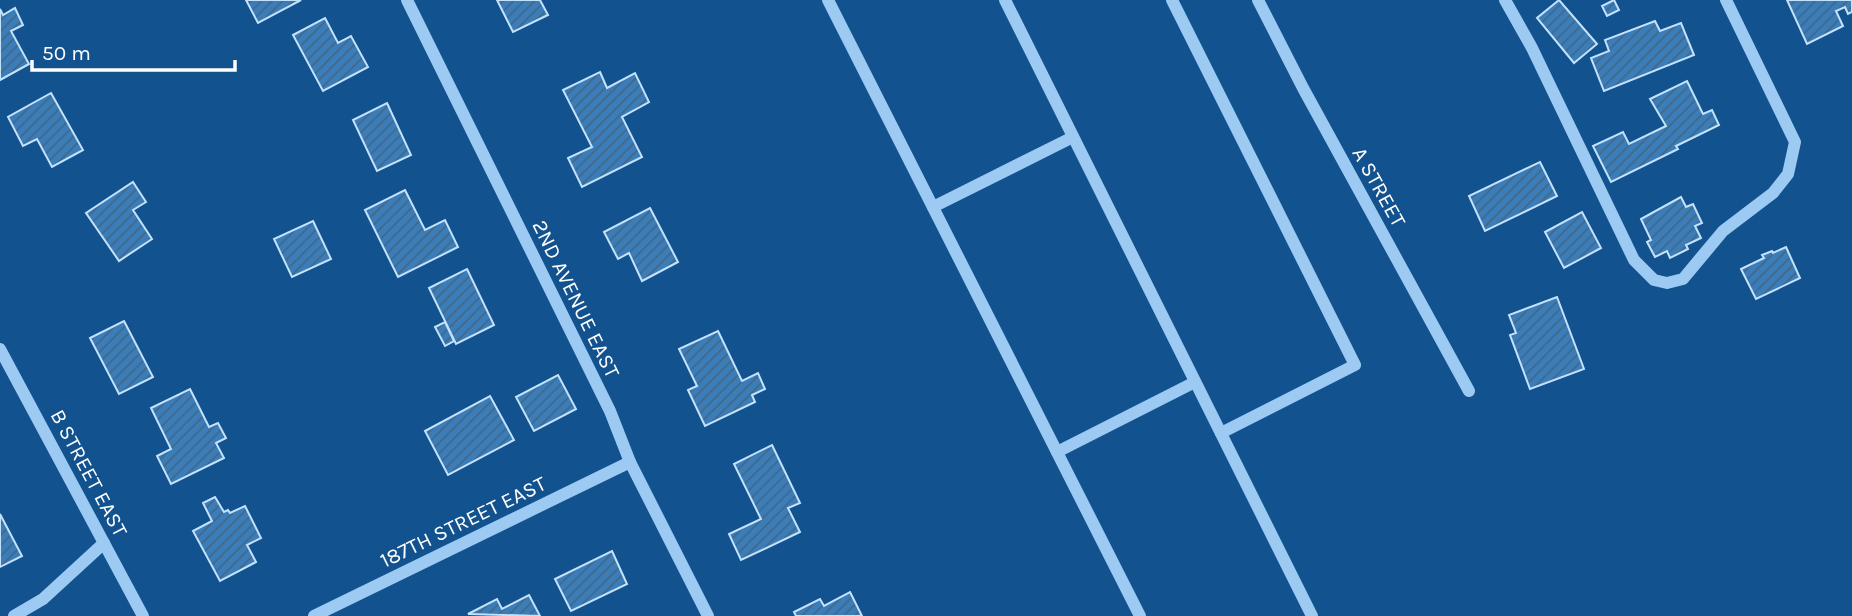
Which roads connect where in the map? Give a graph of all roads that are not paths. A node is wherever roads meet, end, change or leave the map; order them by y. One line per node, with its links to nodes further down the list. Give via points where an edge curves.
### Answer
1 (407, 0): 15 (street, 2ND AVENUE EAST, via 610,411)
2 (828, 0): 9 (street)
3 (1005, 0): 8 (street)
4 (1172, 0): 13 (street, via 1355,366)
5 (1258, 0): 12 (street, A STREET)
6 (1506, 0): 7 (street, via 1634,260 1654,280 1667,283 1682,279 1723,231 1773,193 1788,174 1795,142)
7 (1726, 0)
8 (1073, 137): 9 (street); 11 (street)
9 (933, 207): 14 (street)
10 (0, 349): 16 (street, B STREET EAST)
11 (1195, 382): 13 (street); 14 (street)
12 (1469, 391)
13 (1220, 433): 22 (street)
14 (1056, 452): 21 (street)
15 (630, 462): 19 (street, 187TH STREET EAST); 20 (street, 2ND AVENUE EAST)
16 (104, 543): 17 (street, via 43,599); 18 (street, B STREET EAST)
17 (14, 616)
18 (143, 616)
19 (314, 616)
20 (708, 616)
21 (1140, 616)
22 (1312, 616)

